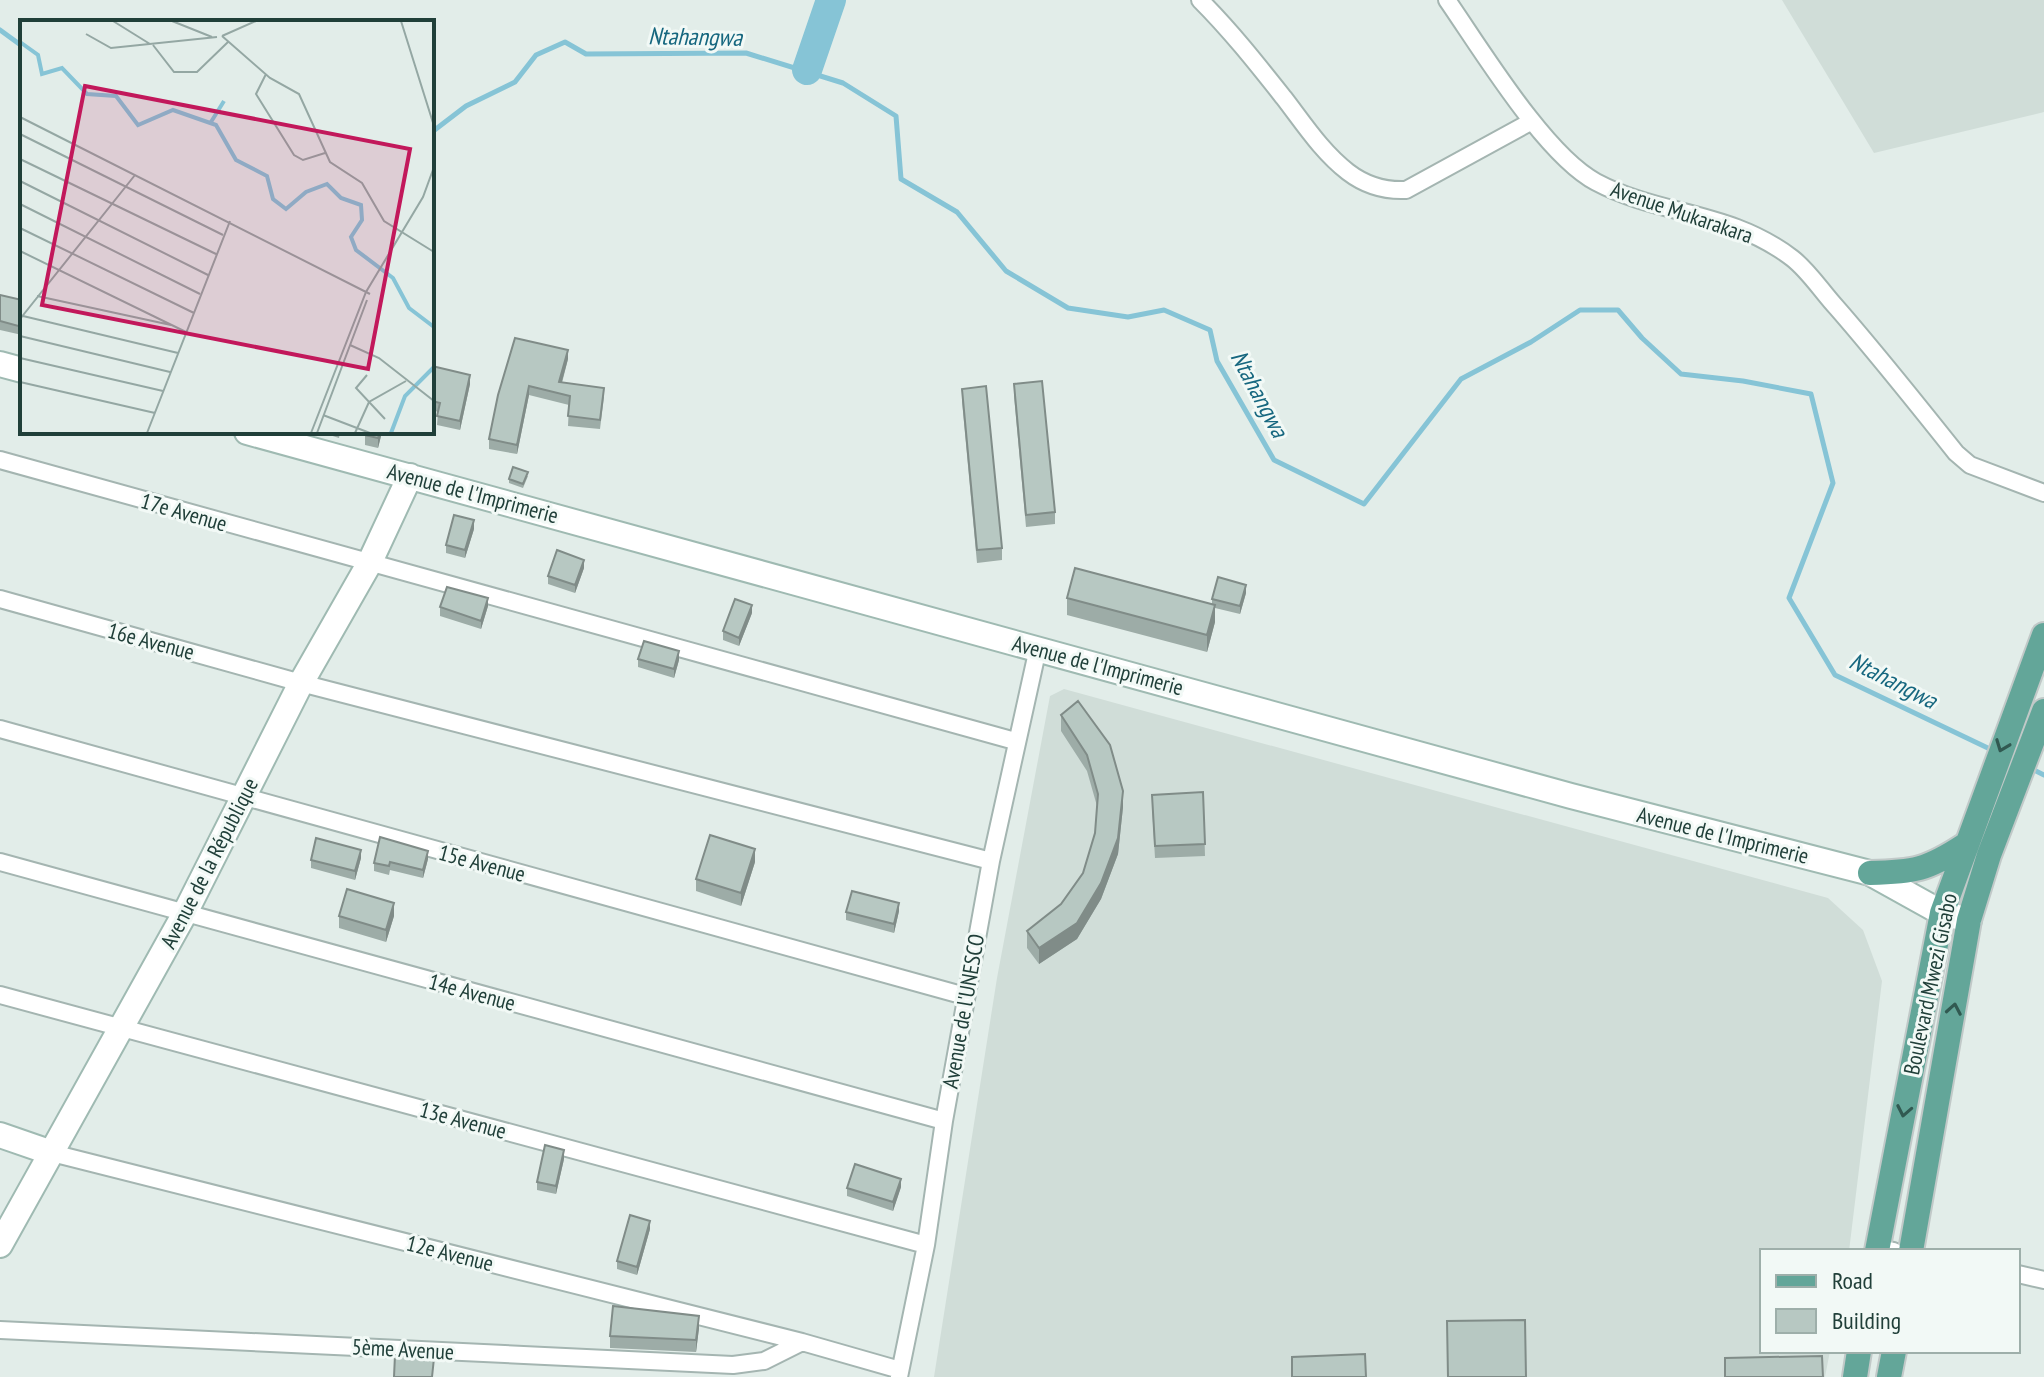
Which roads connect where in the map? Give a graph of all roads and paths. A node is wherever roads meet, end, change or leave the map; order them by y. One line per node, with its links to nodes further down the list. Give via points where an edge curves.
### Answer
1 (1200, 0): 3 (street, via 1234,34 1324,149 1350,173 1388,191 1406,190)
2 (1447, 0): 3 (street, Avenue Mukarakara)
3 (1532, 121): 9 (street, Avenue Mukarakara, via 1595,182 1732,224 1795,260 1956,453 1970,465)
4 (0, 364): 5 (street)
5 (20, 369)
6 (254, 434): 8 (street, Avenue de l'Imprimerie)
7 (0, 460): 10 (street, 17e Avenue)
8 (410, 476): 10 (street, Avenue de la République); 13 (street, Avenue de l'Imprimerie)
9 (2044, 493)
10 (369, 564): 14 (street, Avenue de la République); 17 (street, 17e Avenue)
11 (0, 599): 14 (street, 16e Avenue)
12 (2044, 635): 19 (main road, Boulevard Mwezi Gisabo, one-way to 19)
13 (1038, 648): 17 (street, Avenue de l'UNESCO); 22 (street, Avenue de l'Imprimerie)
14 (301, 683): 18 (street, Avenue de la République); 20 (street, 16e Avenue)
15 (2044, 711): 25 (main road, Boulevard Mwezi Gisabo)
16 (0, 729): 18 (street, 15e Avenue)
17 (1015, 741): 20 (street, Avenue de l'UNESCO)
18 (243, 797): 23 (street, Avenue de la République); 27 (street, 15e Avenue)
19 (1965, 845): 22 (main road, via 1930,867); 24 (main road, Boulevard Mwezi Gisabo)
20 (991, 861): 27 (street, Avenue de l'UNESCO)
21 (0, 862): 23 (street, 14e Avenue)
22 (1870, 873): 24 (street, Avenue de l'Imprimerie)
23 (185, 913): 28 (street, Avenue de la République); 29 (street, 14e Avenue)
24 (1942, 913): 25 (street, Avenue de l'Imprimerie); 34 (main road, Boulevard Mwezi Gisabo, one-way to 34)
25 (1969, 920): 35 (main road, Boulevard Mwezi Gisabo, one-way to 25)
26 (0, 995): 28 (street, 13e Avenue)
27 (965, 996): 29 (street, Avenue de l'UNESCO)
28 (123, 1028): 31 (street, Avenue de la République); 33 (street, 13e Avenue)
29 (944, 1121): 33 (street, Avenue de l'UNESCO)
30 (0, 1135): 31 (street, 12e Avenue)
31 (52, 1153): 32 (street, Avenue de la République); 39 (street, 12e Avenue)
32 (0, 1245)
33 (926, 1245): 42 (street, Avenue de l'UNESCO)
34 (1883, 1249)
35 (1911, 1249)
36 (2020, 1274): 37 (street)
37 (2044, 1280)
38 (0, 1330): 39 (street, 5ème Avenue, via 733,1365 764,1361)
39 (802, 1342): 42 (street, 12e Avenue)
40 (1859, 1353): 43 (main road)
41 (1894, 1353): 44 (main road)
42 (900, 1373)
43 (1855, 1377)
44 (1889, 1377)

